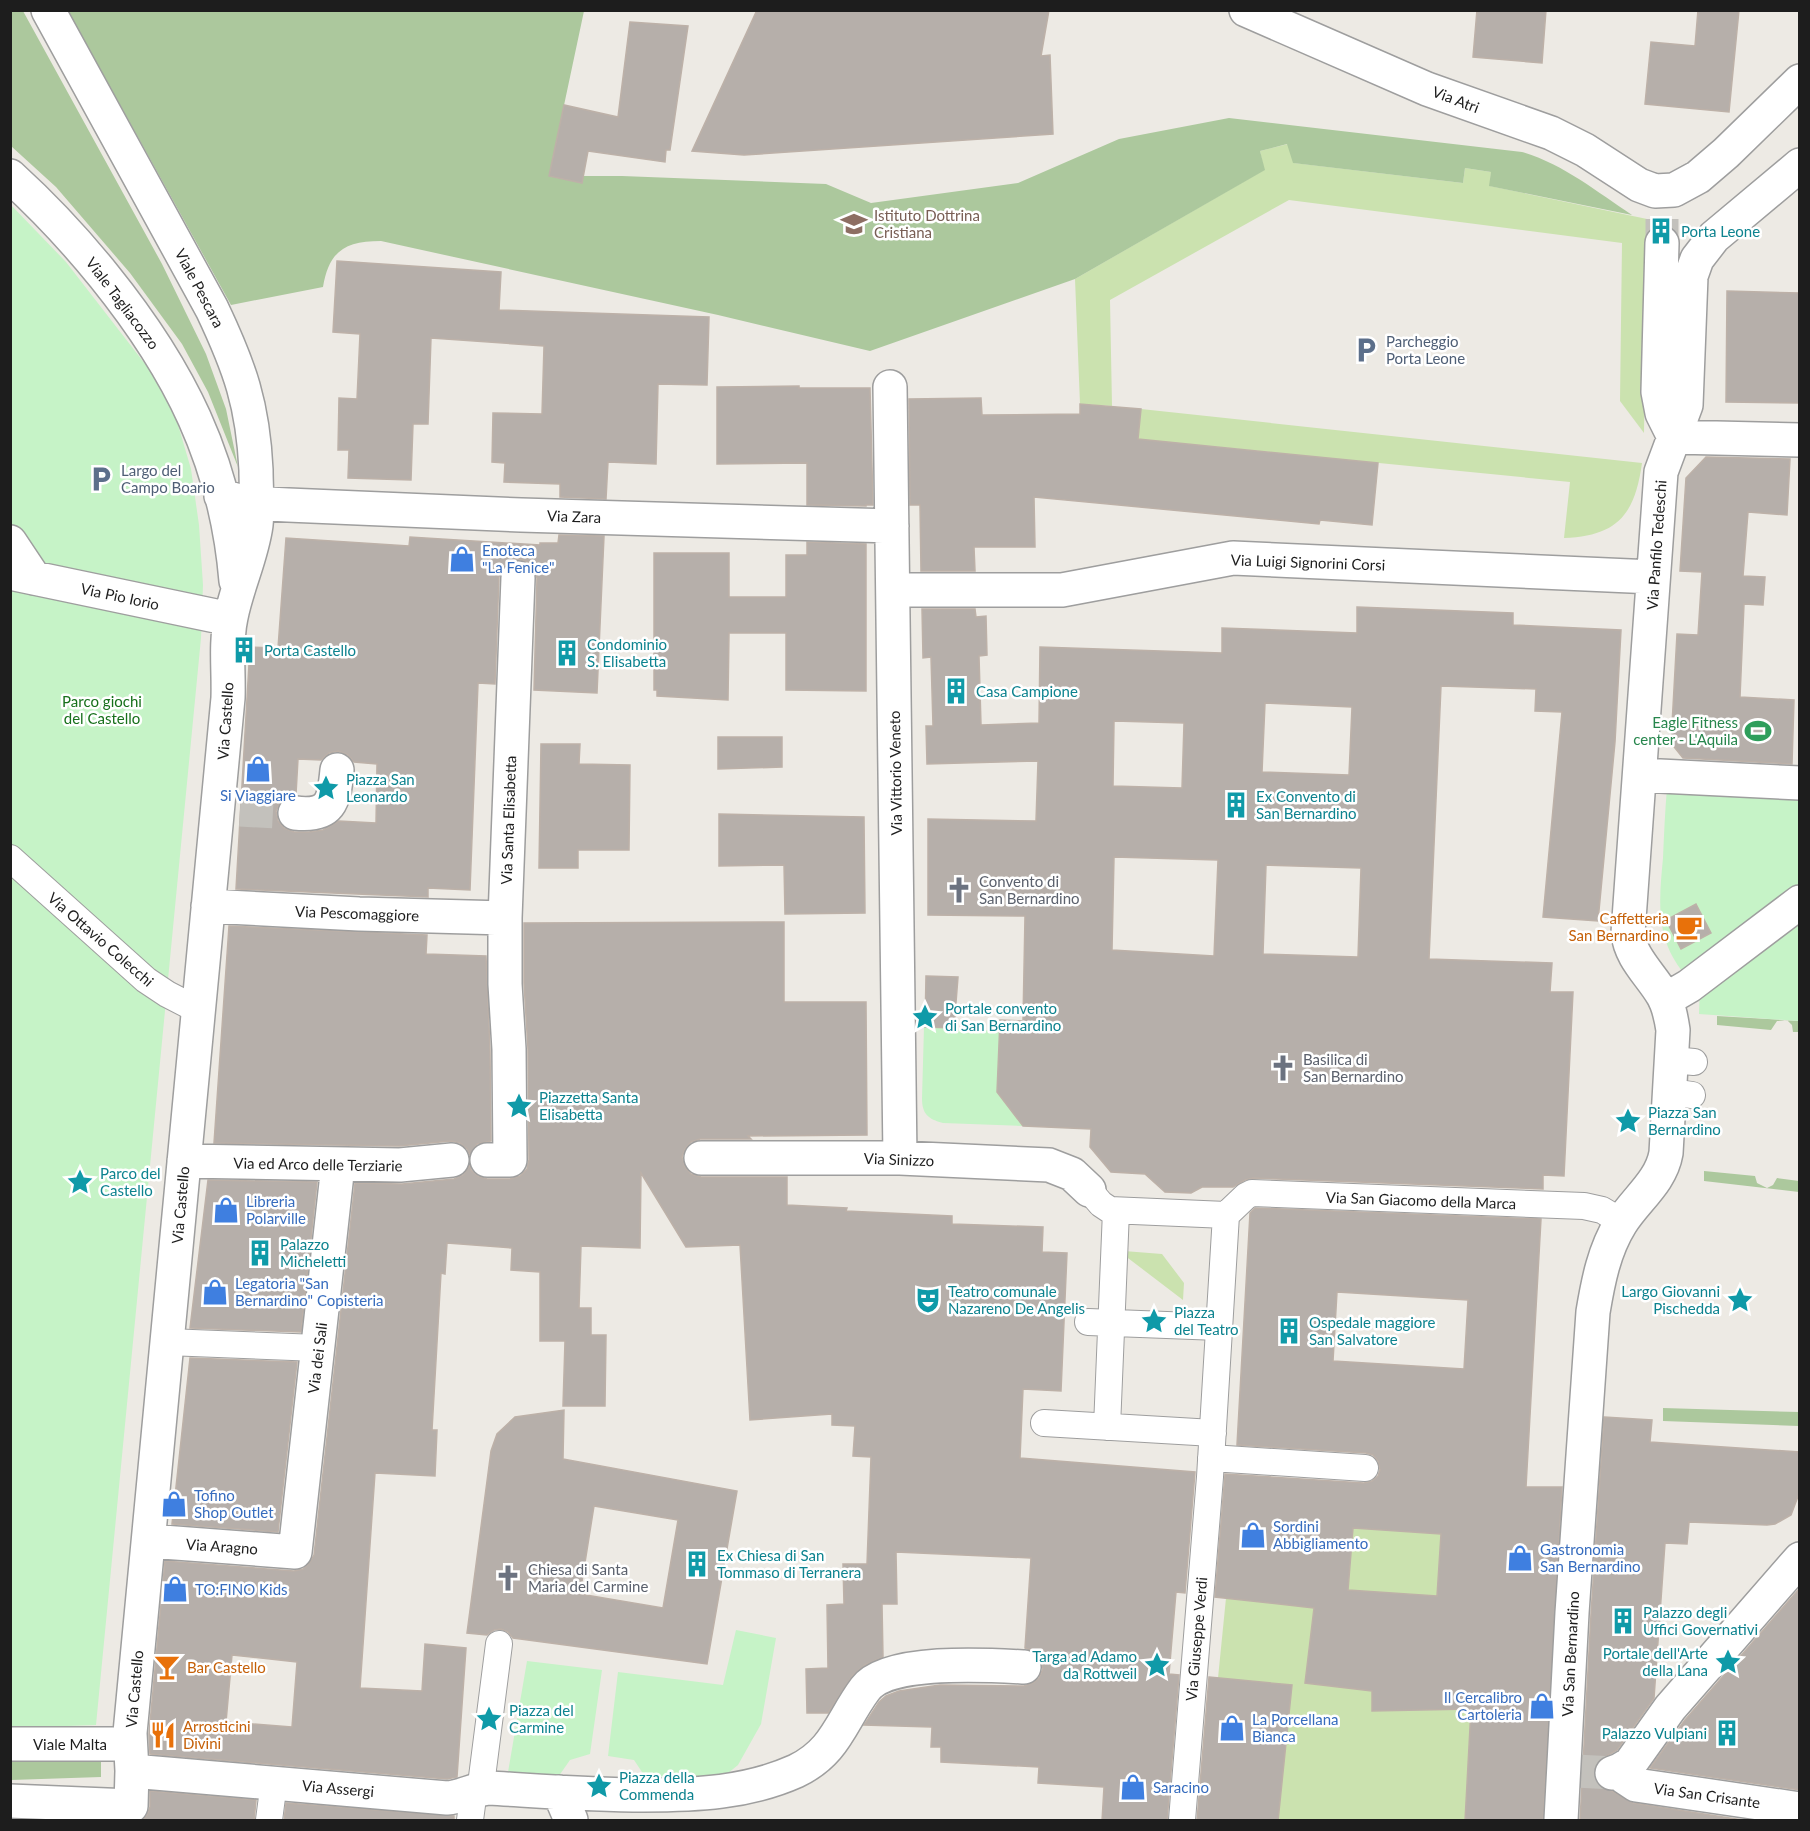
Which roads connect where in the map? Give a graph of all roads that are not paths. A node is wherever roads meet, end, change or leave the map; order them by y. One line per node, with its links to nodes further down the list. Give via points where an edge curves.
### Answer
1 (48, 10): 11 (street, Viale Pescara, via 233,354 252,420)
2 (1246, 10): 6 (street, Via Atri, via 1427,89 1551,133 1649,190)
3 (1800, 81): 6 (street, via 1726,153 1685,185)
4 (1800, 165): 8 (street, Via Panfilo Tedeschi, via 1714,237 1693,267 1686,405)
5 (10, 176): 10 (street, Viale Tagliacozzo, via 51,214 144,327 192,411)
6 (1662, 218): 8 (street, via 1658,392 1662,413)
7 (890, 387): 12 (street, Via Vittorio Veneto)
8 (1674, 437): 9 (street); 16 (street, Via Panfilo Tedeschi, via 1661,472)
9 (1800, 440)
10 (221, 496): 11 (street, Via Zara); 18 (street, Viale Tagliacozzo, via 231,541)
11 (257, 503): 12 (street, Via Zara); 18 (street, Viale Pescara, via 254,535)
12 (892, 526): 17 (street, Via Vittorio Veneto)
13 (10, 542): 14 (street)
14 (22, 575): 18 (street, Via Pio Iorio)
15 (518, 578): 26 (street, Via Santa Elisabetta)
16 (1653, 578): 17 (street, Via Luigi Signorini Corsi, via 1233,558 1062,590); 20 (street, Via Panfilo Tedeschi)
17 (893, 590): 30 (street, Via Vittorio Veneto)
18 (233, 605): 25 (street, Via Castello, via 227,646 229,809)
19 (337, 770): 22 (street, via 333,798 327,808 311,814)
20 (1640, 776): 21 (street); 27 (street, via 1629,939 1635,957)
21 (1800, 783)
22 (295, 813)
23 (10, 858): 28 (street, Via Ottavio Colecchi, via 146,980)
24 (1800, 902): 27 (street)
25 (208, 906): 26 (street, Via Pescomaggiore); 28 (street, Via Castello)
26 (505, 918): 32 (street, Via Santa Elisabetta, via 509,1063)
27 (1665, 1000): 38 (street, via 1671,1012 1682,1077 1678,1129 1660,1172)
28 (198, 1010): 33 (street, Via Castello)
29 (701, 1158): 30 (street, Via Sinizzo)
30 (900, 1158): 35 (street, Via Sinizzo, via 1049,1165 1072,1174)
31 (452, 1160): 34 (street, Via ed Arco delle Terziarie, via 400,1166)
32 (498, 1160)
33 (184, 1161): 34 (street, Via ed Arco delle Terziarie); 41 (street, Via Castello)
34 (338, 1165): 42 (street, Via dei Sali)
35 (1089, 1190): 36 (street, via 1105,1207)
36 (1116, 1211): 37 (street); 39 (street)
37 (1226, 1215): 38 (street, Via San Giacomo della Marca, via 1252,1193 1584,1206 1602,1210); 40 (street)
38 (1622, 1222): 65 (street, Via San Bernardino, via 1604,1262 1590,1341 1580,1488 1570,1770)
39 (1100, 1323): 40 (street); 44 (street)
40 (1219, 1327): 45 (street)
41 (167, 1342): 42 (street); 48 (street, Via Castello)
42 (318, 1348): 49 (street, Via dei Sali)
43 (1044, 1423): 44 (street)
44 (1107, 1427): 45 (street)
45 (1213, 1433): 46 (street)
46 (1211, 1458): 47 (street); 64 (street, Via Giuseppe Verdi)
47 (1365, 1468)
48 (148, 1541): 49 (street, Via Aragno); 55 (street, Via Castello)
49 (295, 1552)
50 (1800, 1559): 51 (street)
51 (1788, 1594): 60 (street, Via San Crisante, via 1670,1708 1629,1764 1616,1772 1636,1785)
52 (498, 1644): 57 (street)
53 (1024, 1667): 59 (street, via 961,1666 892,1672 867,1686 831,1744 810,1763 756,1784 722,1792 596,1795)
54 (10, 1744): 55 (street, Viale Malta)
55 (131, 1757): 56 (street, Via Assergi); 62 (street, Via Castello)
56 (274, 1782): 57 (street, Via Assergi, via 447,1798); 63 (street)
57 (475, 1796): 59 (street, Via Assergi, via 489,1788)
58 (10, 1801): 62 (street)
59 (557, 1801)
60 (1703, 1807): 61 (street, Via San Crisante)
61 (1800, 1809)
62 (130, 1813)
63 (269, 1821)
64 (1182, 1821)
65 (1561, 1821)

